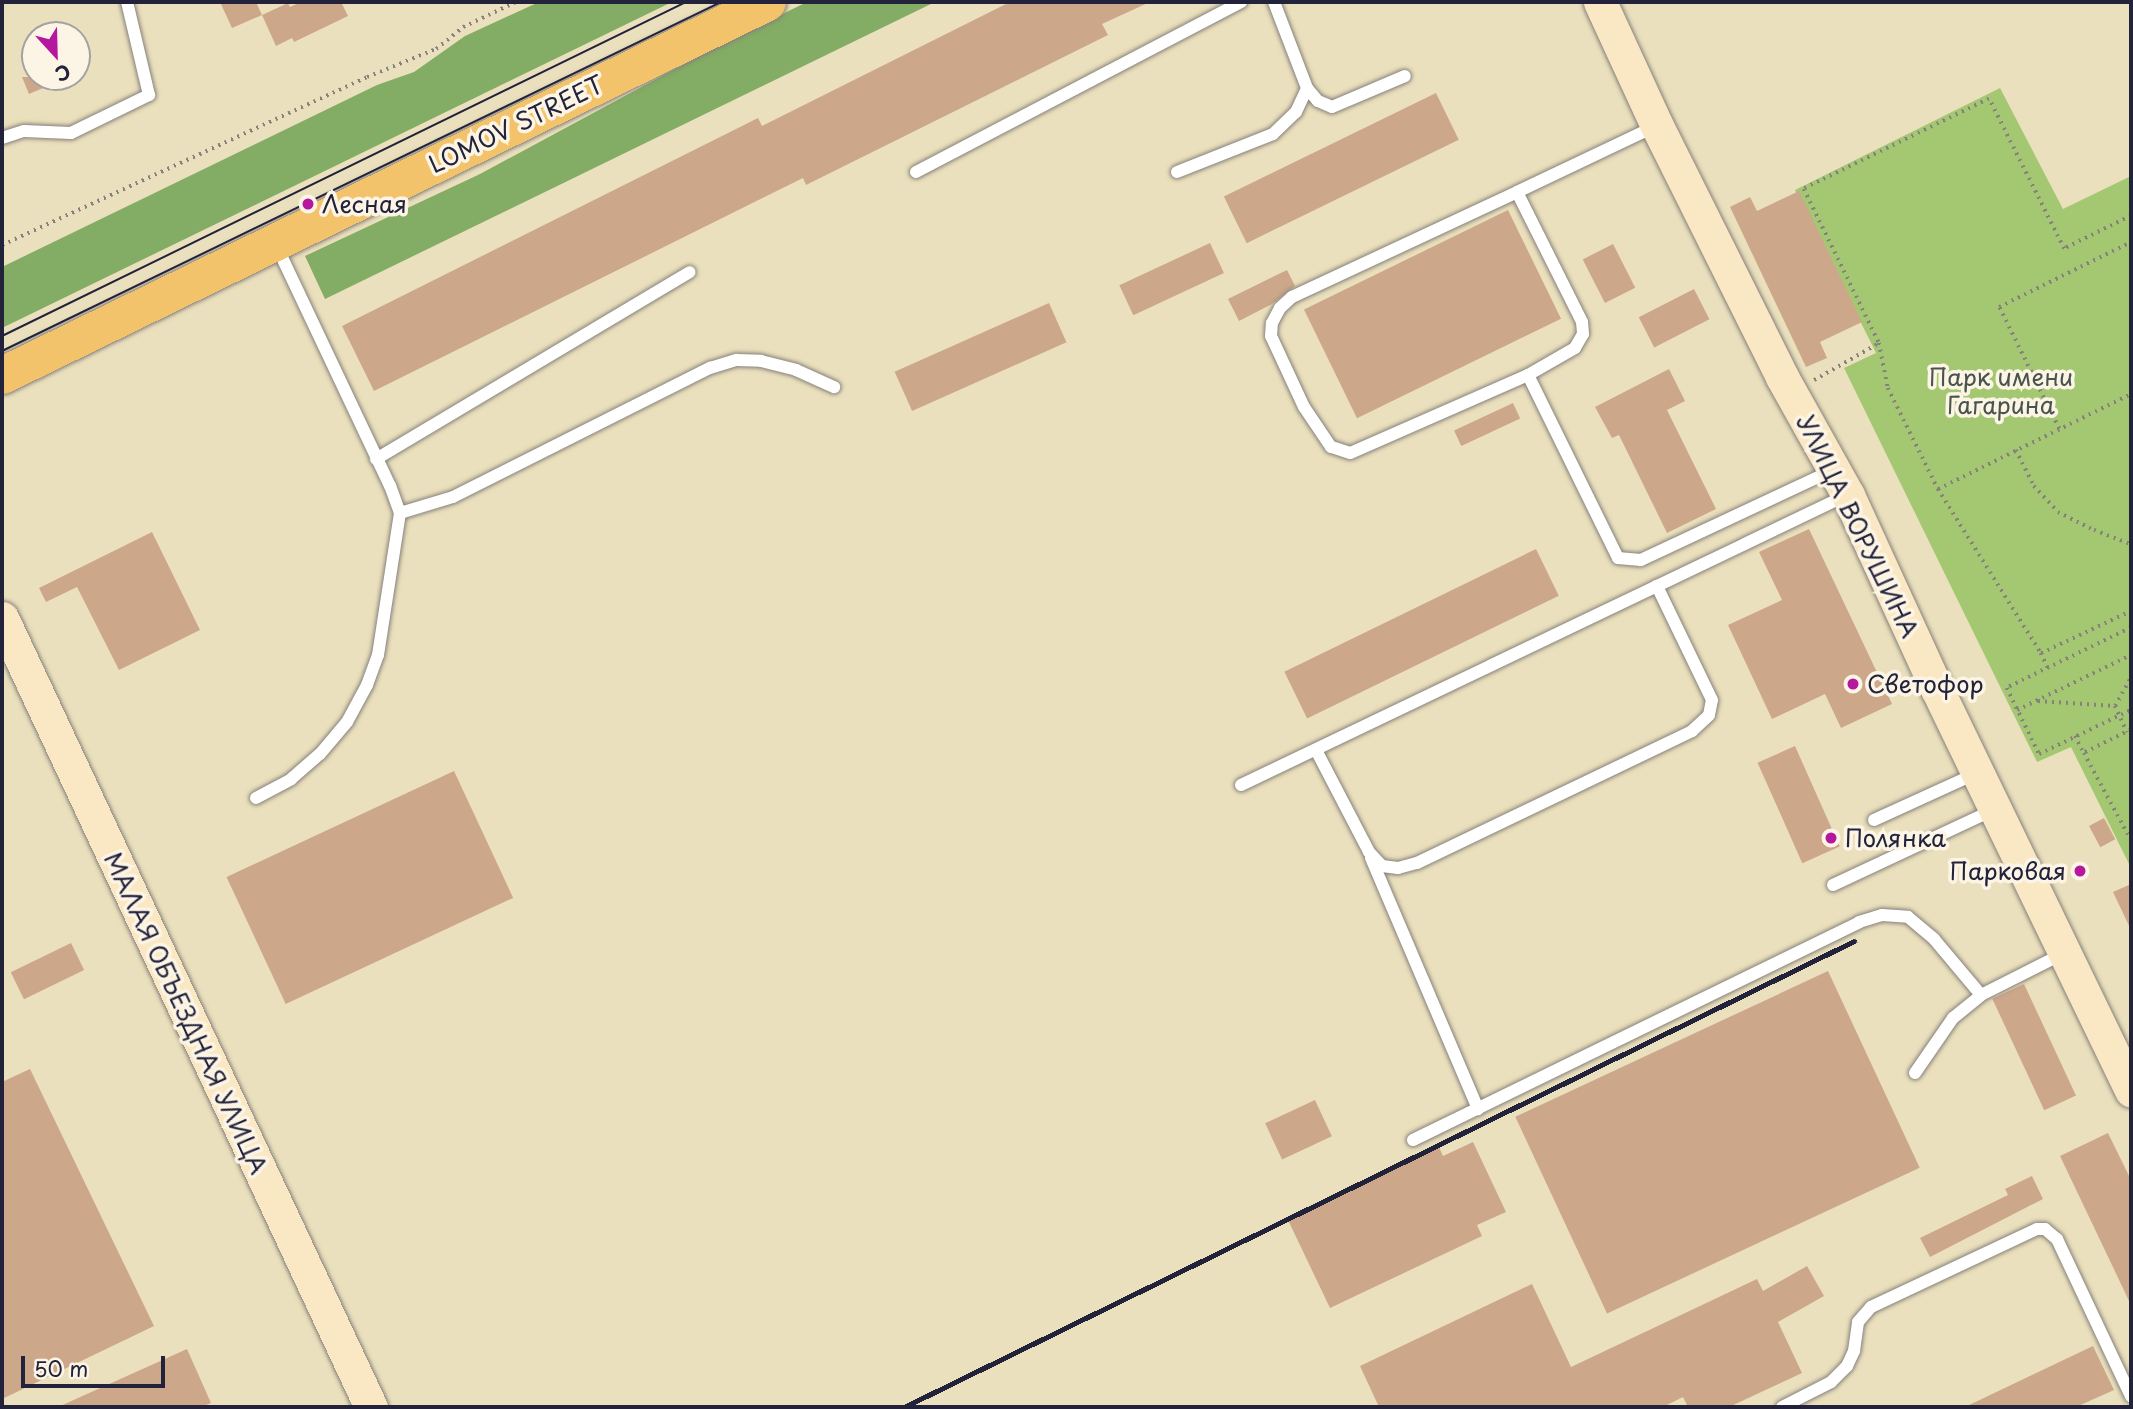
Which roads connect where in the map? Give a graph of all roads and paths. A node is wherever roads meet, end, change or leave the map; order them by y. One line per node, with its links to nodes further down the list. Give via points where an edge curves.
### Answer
1 (127, 2): 10 (lane, via 149,95 71,133 24,131)
2 (516, 2): 17 (path, via 463,27 436,50)
3 (767, 2): 15 (main road, LOMOV STREET)
4 (1241, 2): 12 (lane)
5 (1274, 2): 8 (lane)
6 (1600, 2): 9 (street, УЛИЦА ВОРУШИНА)
7 (1405, 76): 8 (lane, via 1332,107 1318,101)
8 (1307, 88): 11 (lane, via 1296,112 1273,134)
9 (1657, 126): 13 (lane); 23 (street, УЛИЦА ВОРУШИНА)
10 (2, 138)
11 (1177, 172)
12 (916, 173)
13 (1517, 191): 21 (lane, via 1582,321 1583,334 1575,348); 21 (lane, via 1292,297 1280,308 1271,336 1304,407 1338,452 1350,453)
14 (2131, 216): 19 (path, via 2064,249 1989,99 1804,190)
15 (275, 242): 20 (main road, LOMOV STREET); 27 (lane)
16 (2131, 242): 25 (path, via 1999,307)
17 (2, 245)
18 (690, 272): 27 (lane)
19 (1879, 343): 23 (path); 29 (path, via 1888,388)
20 (2, 375)
21 (1528, 375): 28 (lane, via 1618,558 1641,561)
22 (834, 387): 30 (lane, via 796,370 737,360 710,369 453,498)
23 (1791, 393): 28 (street, УЛИЦА ВОРУШИНА)
24 (2131, 394): 25 (path)
25 (2059, 429): 26 (path)
26 (2016, 450): 29 (path); 31 (path, via 2034,485 2058,512)
27 (376, 459): 30 (lane)
28 (1841, 482): 32 (lane); 49 (street, УЛИЦА ВОРУШИНА)
29 (1938, 489): 36 (path)
30 (400, 513): 51 (lane, via 378,655 367,685 347,722 320,754 291,779)
31 (2131, 544)
32 (1657, 586): 47 (lane); 55 (lane, via 1712,700 1709,715 1701,723 1417,863 1382,866)
33 (2131, 611): 36 (path)
34 (2, 618): 64 (street, МАЛАЯ ОБЪЕЗДНАЯ УЛИЦА)
35 (2131, 628): 38 (path)
36 (2041, 653): 38 (path)
37 (2131, 656): 40 (path)
38 (2048, 668): 42 (path, via 2007,688)
39 (2131, 677): 41 (path)
40 (2037, 701): 41 (path); 42 (path)
41 (2115, 706): 44 (path)
42 (2017, 710): 46 (path, via 2039,754)
43 (2131, 710): 44 (path)
44 (2119, 715): 45 (path); 46 (path)
45 (2129, 731): 48 (path)
46 (2075, 736): 48 (path)
47 (1316, 750): 50 (lane); 55 (lane)
48 (2084, 753): 54 (path)
49 (1978, 773): 52 (street, УЛИЦА ВОРУШИНА); 53 (lane)
50 (1241, 785)
51 (256, 798)
52 (1995, 809): 56 (lane); 57 (street, УЛИЦА ВОРУШИНА)
53 (1874, 820)
54 (2131, 840)
55 (1369, 852): 61 (lane)
56 (1832, 885)
57 (2064, 953): 58 (lane); 60 (street, УЛИЦА ВОРУШИНА)
58 (1980, 995): 59 (lane, via 1953,1018); 61 (lane, via 1934,939 1908,917 1882,915 1859,922)
59 (1915, 1073)
60 (2131, 1091)
61 (1478, 1109): 62 (lane)
62 (1413, 1140)
63 (2131, 1396): 65 (lane, via 2057,1239 2045,1229 2037,1229 1871,1307 1858,1322 1847,1366 1831,1381)
64 (368, 1406)
65 (1782, 1407)

